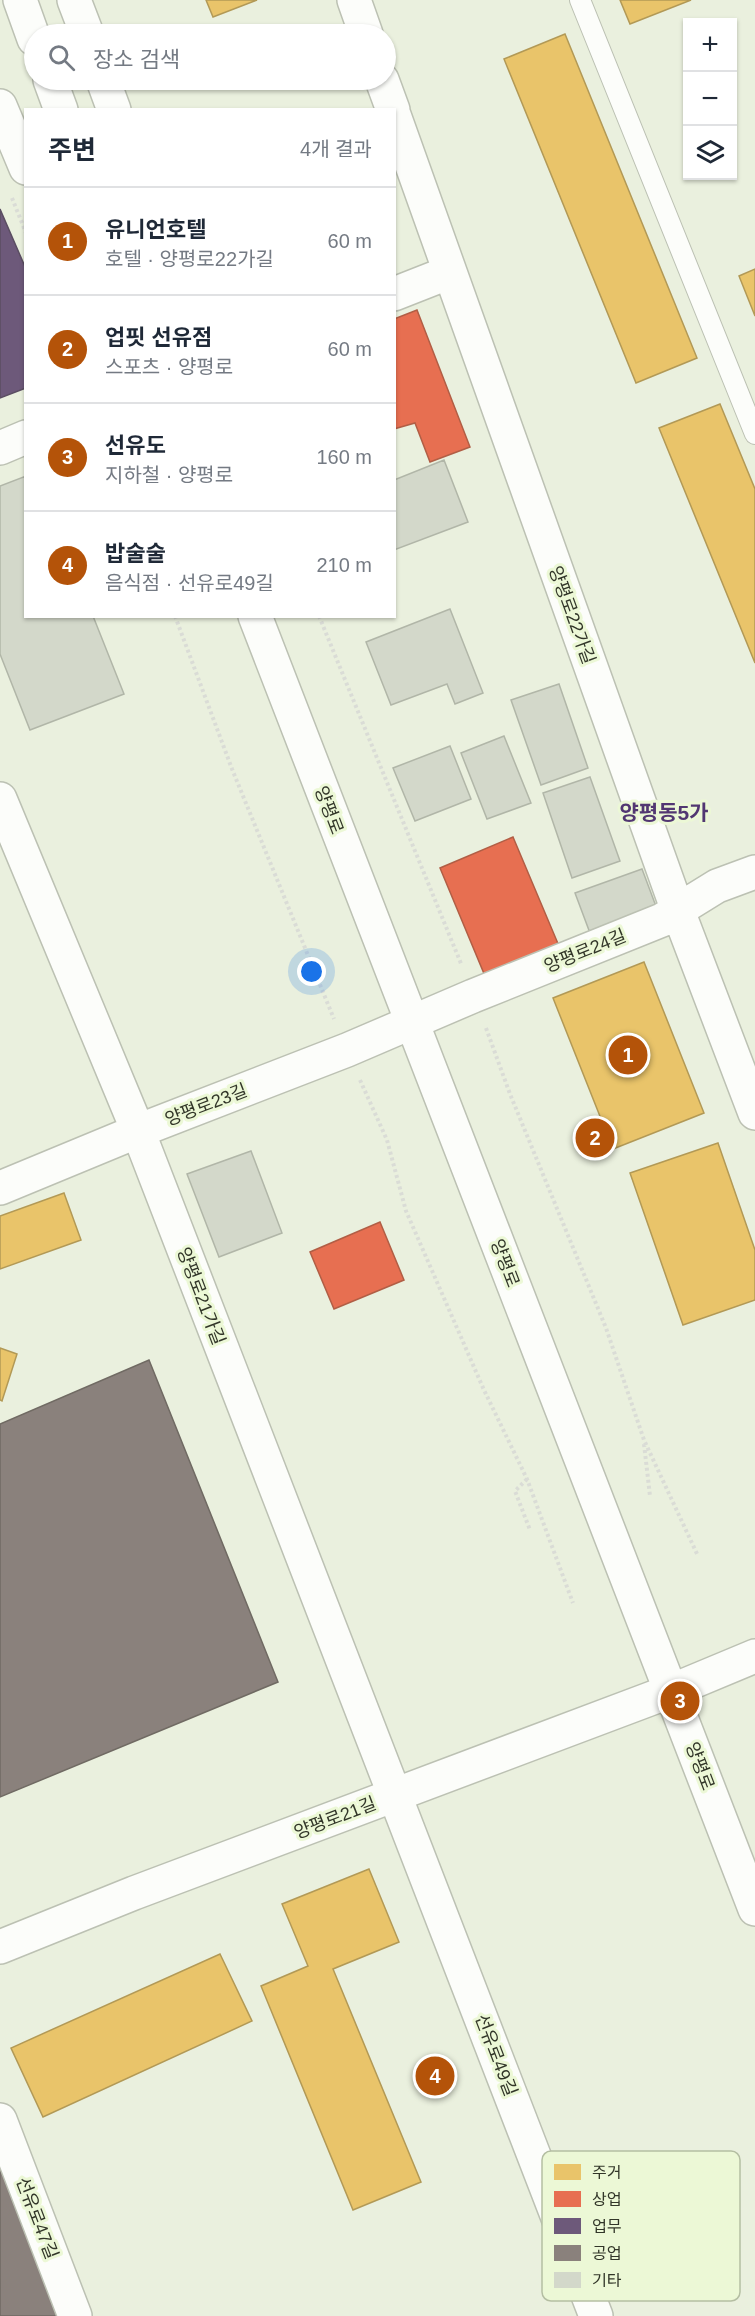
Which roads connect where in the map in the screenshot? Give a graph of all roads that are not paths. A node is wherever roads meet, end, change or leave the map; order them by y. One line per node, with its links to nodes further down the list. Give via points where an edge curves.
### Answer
1 (20, 0): 5 (street)
2 (74, 0): 6 (street)
3 (354, 0): 7 (street)
4 (580, 0): 19 (lane)
5 (29, 24)
6 (83, 24)
7 (362, 24)
8 (54, 90): 12 (street)
9 (107, 90): 13 (street)
10 (386, 90): 14 (street)
11 (0, 105): 16 (street)
12 (60, 108)
13 (113, 108)
14 (392, 108)
15 (396, 121): 17 (street, 양평로22가길)
16 (24, 163)
17 (450, 272): 18 (street); 25 (street, 양평로22가길)
18 (396, 293)
19 (755, 434)
20 (24, 438): 21 (street)
21 (0, 448)
22 (256, 618): 26 (street, 양평로)
23 (0, 799): 28 (street, 양평로21가길)
24 (755, 872): 25 (street, 양평로24길, via 717,886)
25 (678, 912): 26 (street, 양평로24길); 27 (street, 양평로22가길)
26 (412, 1023): 28 (street, 양평로23길); 31 (street, 양평로)
27 (755, 1113)
28 (138, 1131): 29 (street, 양평로23길); 32 (street, 양평로21가길)
29 (0, 1188)
30 (755, 1656): 31 (street, 양평로21길)
31 (671, 1691): 32 (street, 양평로21길); 33 (street, 양평로)
32 (395, 1795): 34 (street, 양평로21길); 36 (street, 선유로49길)
33 (755, 1910)
34 (0, 1947)
35 (0, 2120): 38 (street, 선유로47길)
36 (542, 2176)
37 (590, 2301): 39 (street, 선유로49길)
38 (75, 2316)
39 (596, 2316)

